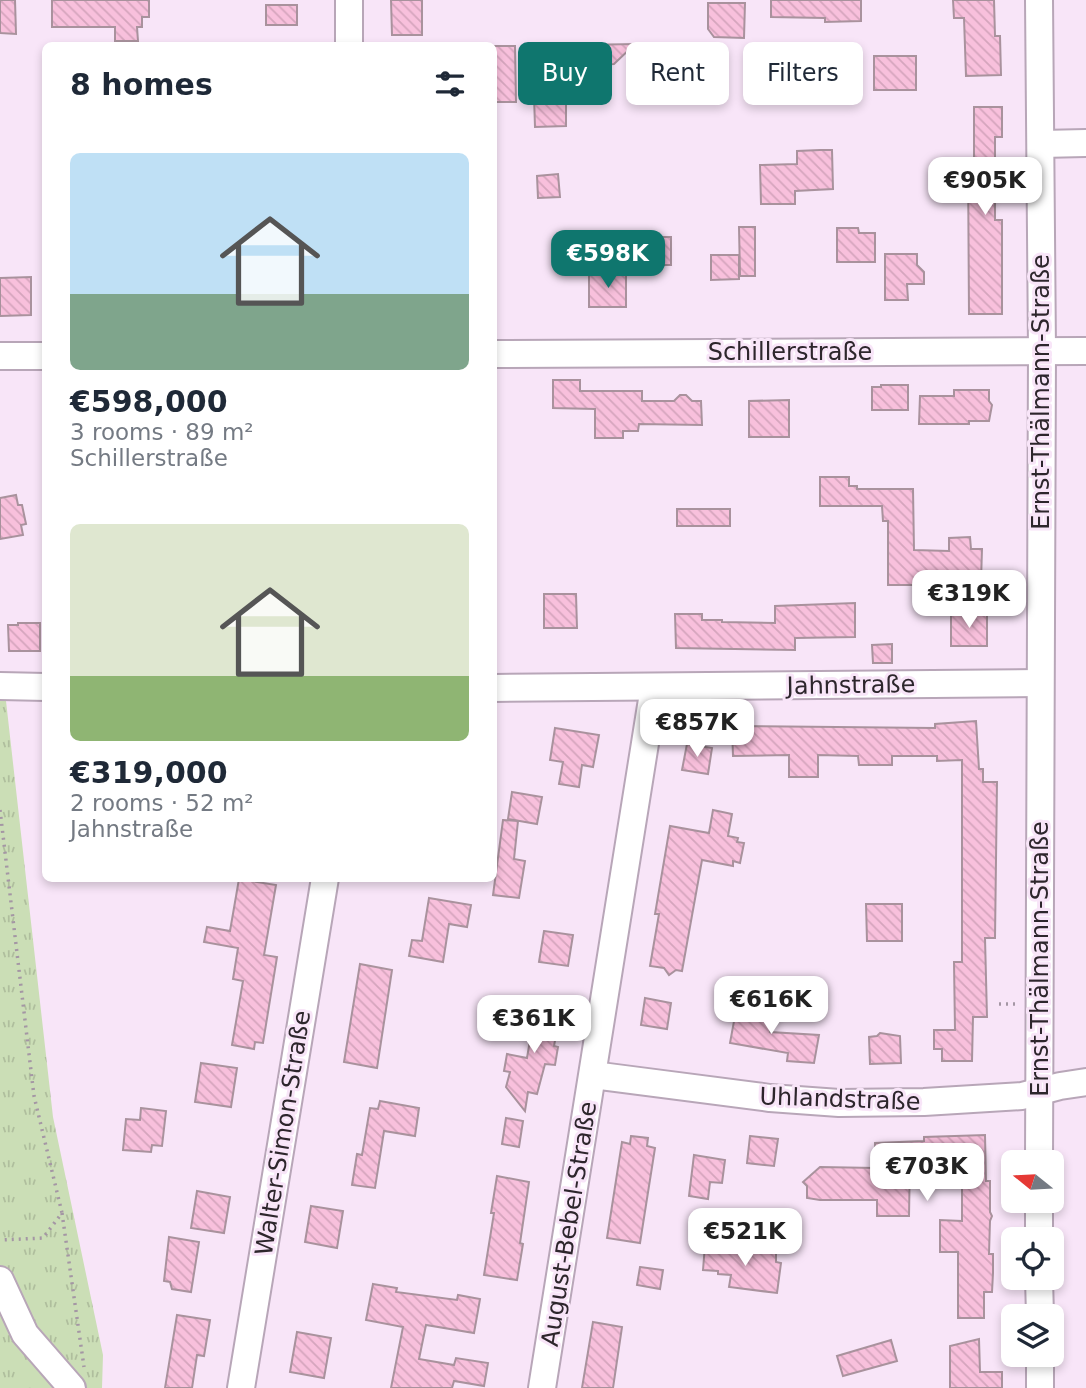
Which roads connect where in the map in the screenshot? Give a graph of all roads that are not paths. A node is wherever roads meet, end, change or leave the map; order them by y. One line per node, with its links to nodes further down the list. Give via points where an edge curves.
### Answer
1 (349, 0): 3 (street)
2 (1039, 0): 5 (street, Ernst-Thälmann-Straße)
3 (349, 42)
4 (1086, 143): 5 (street)
5 (1041, 144): 6 (street, Ernst-Thälmann-Straße)
6 (1042, 351): 7 (street, Schillerstraße); 8 (street, Schillerstraße); 11 (street, Ernst-Thälmann-Straße)
7 (1086, 351)
8 (497, 354)
9 (0, 356): 10 (street)
10 (42, 356)
11 (1040, 683): 14 (street, Jahnstraße); 19 (street, Ernst-Thälmann-Straße)
12 (0, 687): 13 (street)
13 (42, 687)
14 (654, 687): 15 (street, Jahnstraße); 17 (street, August-Bebel-Straße)
15 (497, 688)
16 (324, 882): 24 (street, Walter-Simon-Straße)
17 (593, 1075): 19 (street, Uhlandstraße, via 839,1103 933,1102); 25 (street, August-Bebel-Straße)
18 (1086, 1082): 19 (street, Uhlandstraße)
19 (1039, 1092): 20 (street, Ernst-Thälmann-Straße)
20 (1039, 1150)
21 (0, 1280): 23 (street, via 25,1334)
22 (1040, 1367): 26 (street)
23 (79, 1381)
24 (241, 1388)
25 (542, 1388)
26 (1040, 1388)

